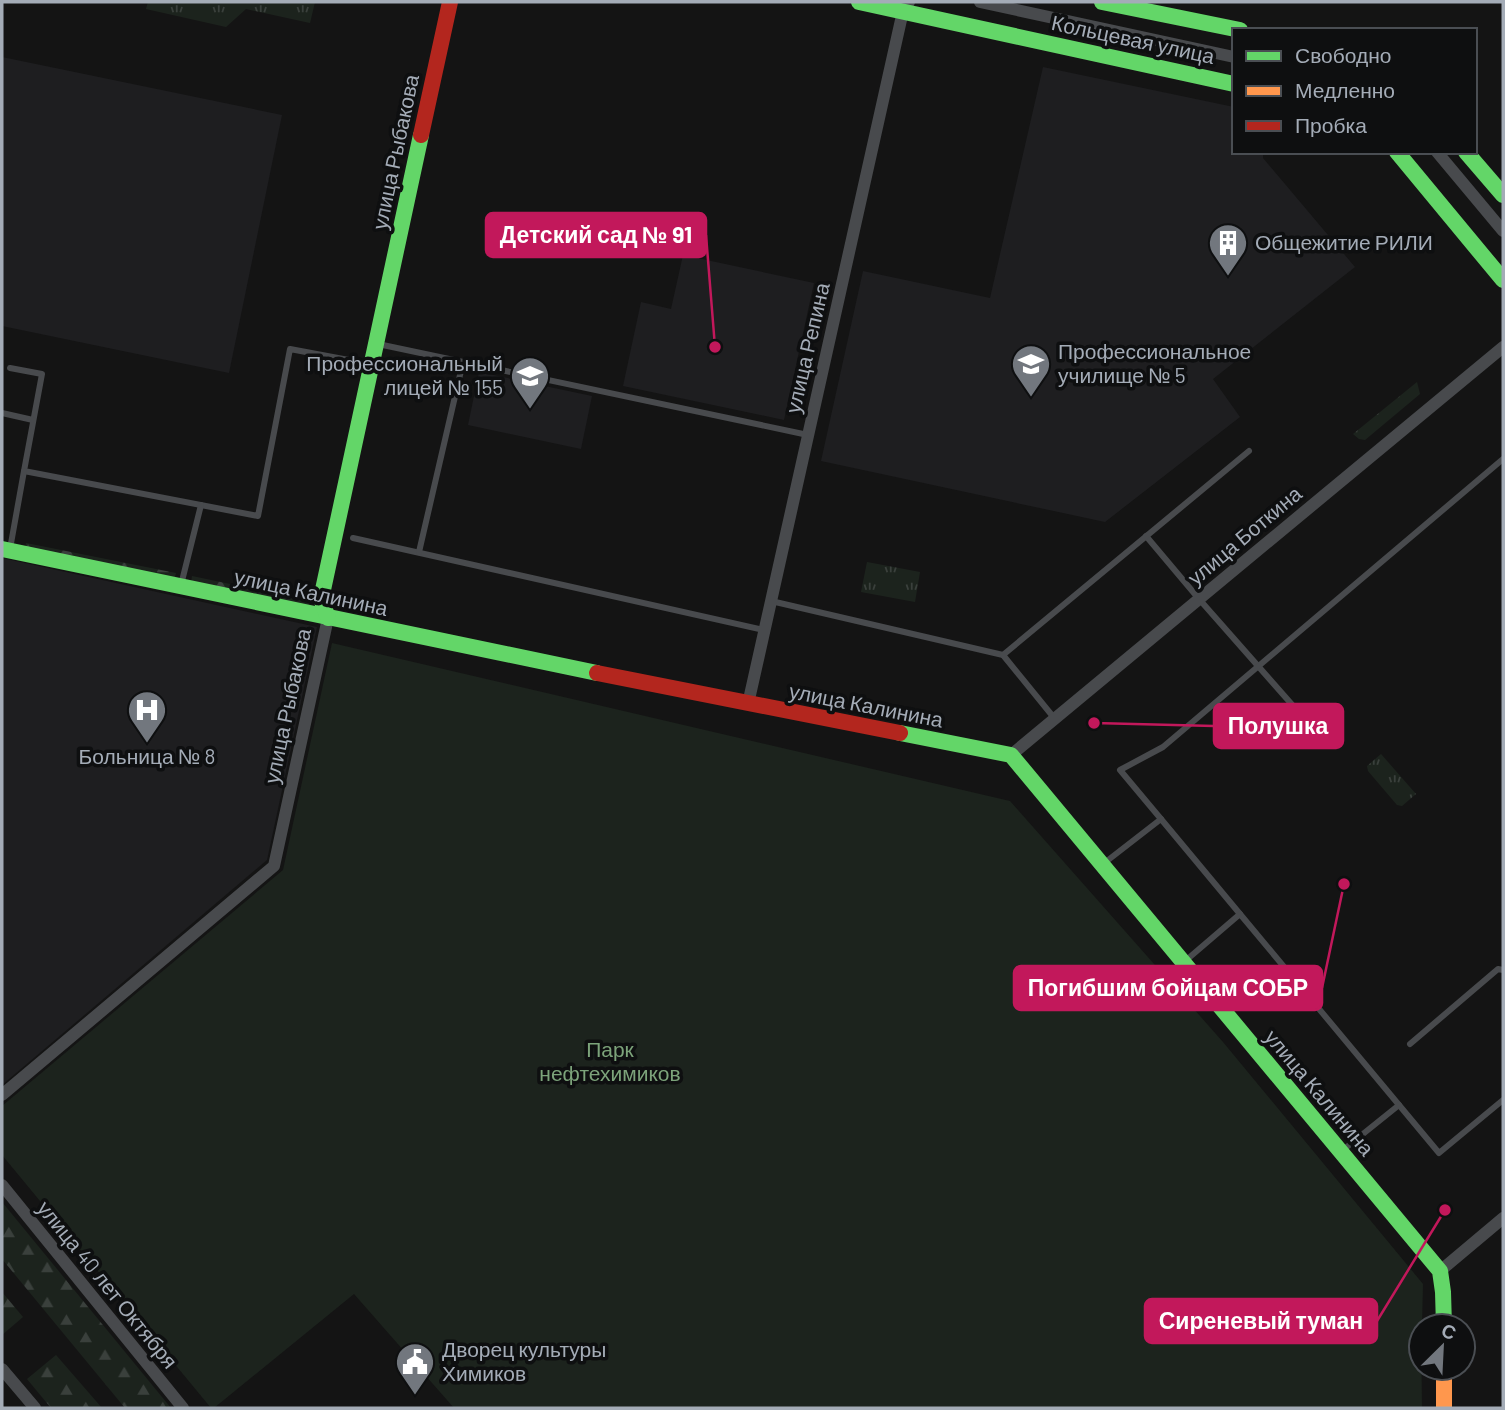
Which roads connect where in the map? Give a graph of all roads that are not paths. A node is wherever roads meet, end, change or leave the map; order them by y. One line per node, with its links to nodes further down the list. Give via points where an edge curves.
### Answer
1 (450, 2): 15 (street, улица Рыбакова)
2 (859, 2): 5 (street, Кольцевая улица)
3 (980, 2): 7 (street)
4 (1102, 2): 6 (street, Кольцевая улица)
5 (906, 6): 8 (street, Кольцевая улица); 22 (street, улица Репина)
6 (1232, 28)
7 (1232, 57)
8 (1232, 84)
9 (1400, 154): 14 (street)
10 (1439, 154): 13 (street)
11 (1468, 154): 12 (street)
12 (1503, 195)
13 (1503, 231)
14 (1503, 280)
15 (376, 343): 17 (lane); 18 (street, улица Рыбакова)
16 (1503, 347): 32 (street, улица Боткина)
17 (463, 362): 22 (lane); 30 (lane)
18 (372, 364): 26 (lane, via 290,349 258,516); 34 (street, улица Рыбакова, via 321,599)
19 (10, 368): 21 (lane, via 42,374)
20 (2, 414): 21 (lane)
21 (33, 420): 25 (lane)
22 (808, 435): 33 (street, улица Репина)
23 (1249, 451): 27 (lane)
24 (1503, 459): 37 (lane)
25 (24, 471): 26 (lane); 29 (lane)
26 (201, 505): 31 (lane)
27 (1146, 536): 32 (lane); 36 (lane)
28 (353, 538): 30 (lane)
29 (6, 550): 31 (street, улица Калинина)
30 (419, 552): 35 (lane)
31 (181, 587): 34 (street, улица Калинина)
32 (1199, 599): 37 (lane); 39 (street, улица Боткина)
33 (771, 601): 35 (street, улица Репина); 36 (lane)
34 (328, 618): 38 (street, улица Калинина); 48 (street, улица Рыбакова, via 274,866)
35 (764, 630): 38 (street, улица Репина)
36 (1003, 655): 39 (lane)
37 (1258, 666): 40 (lane); 42 (lane, via 1163,747 1120,770)
38 (748, 704): 41 (street, улица Калинина)
39 (1055, 719): 41 (street, улица Боткина)
40 (1310, 725)
41 (1011, 755): 43 (street, улица Калинина)
42 (1161, 819): 43 (lane); 44 (lane)
43 (1102, 864): 45 (street, улица Калинина)
44 (1240, 914): 45 (lane); 50 (lane)
45 (1183, 962): 51 (street, улица Калинина)
46 (1503, 970): 47 (lane, via 1498,969)
47 (1410, 1044)
48 (2, 1095)
49 (1503, 1100): 50 (lane, via 1439,1153)
50 (1399, 1105): 51 (lane)
51 (1340, 1151): 54 (street, улица Калинина)
52 (2, 1185): 59 (street, улица 40 лет Октября)
53 (1502, 1223): 54 (street)
54 (1440, 1271): 55 (street)
55 (1444, 1312)
56 (4, 1378): 58 (street)
57 (1444, 1382): 60 (street)
58 (35, 1408)
59 (183, 1408)
60 (1444, 1408)

